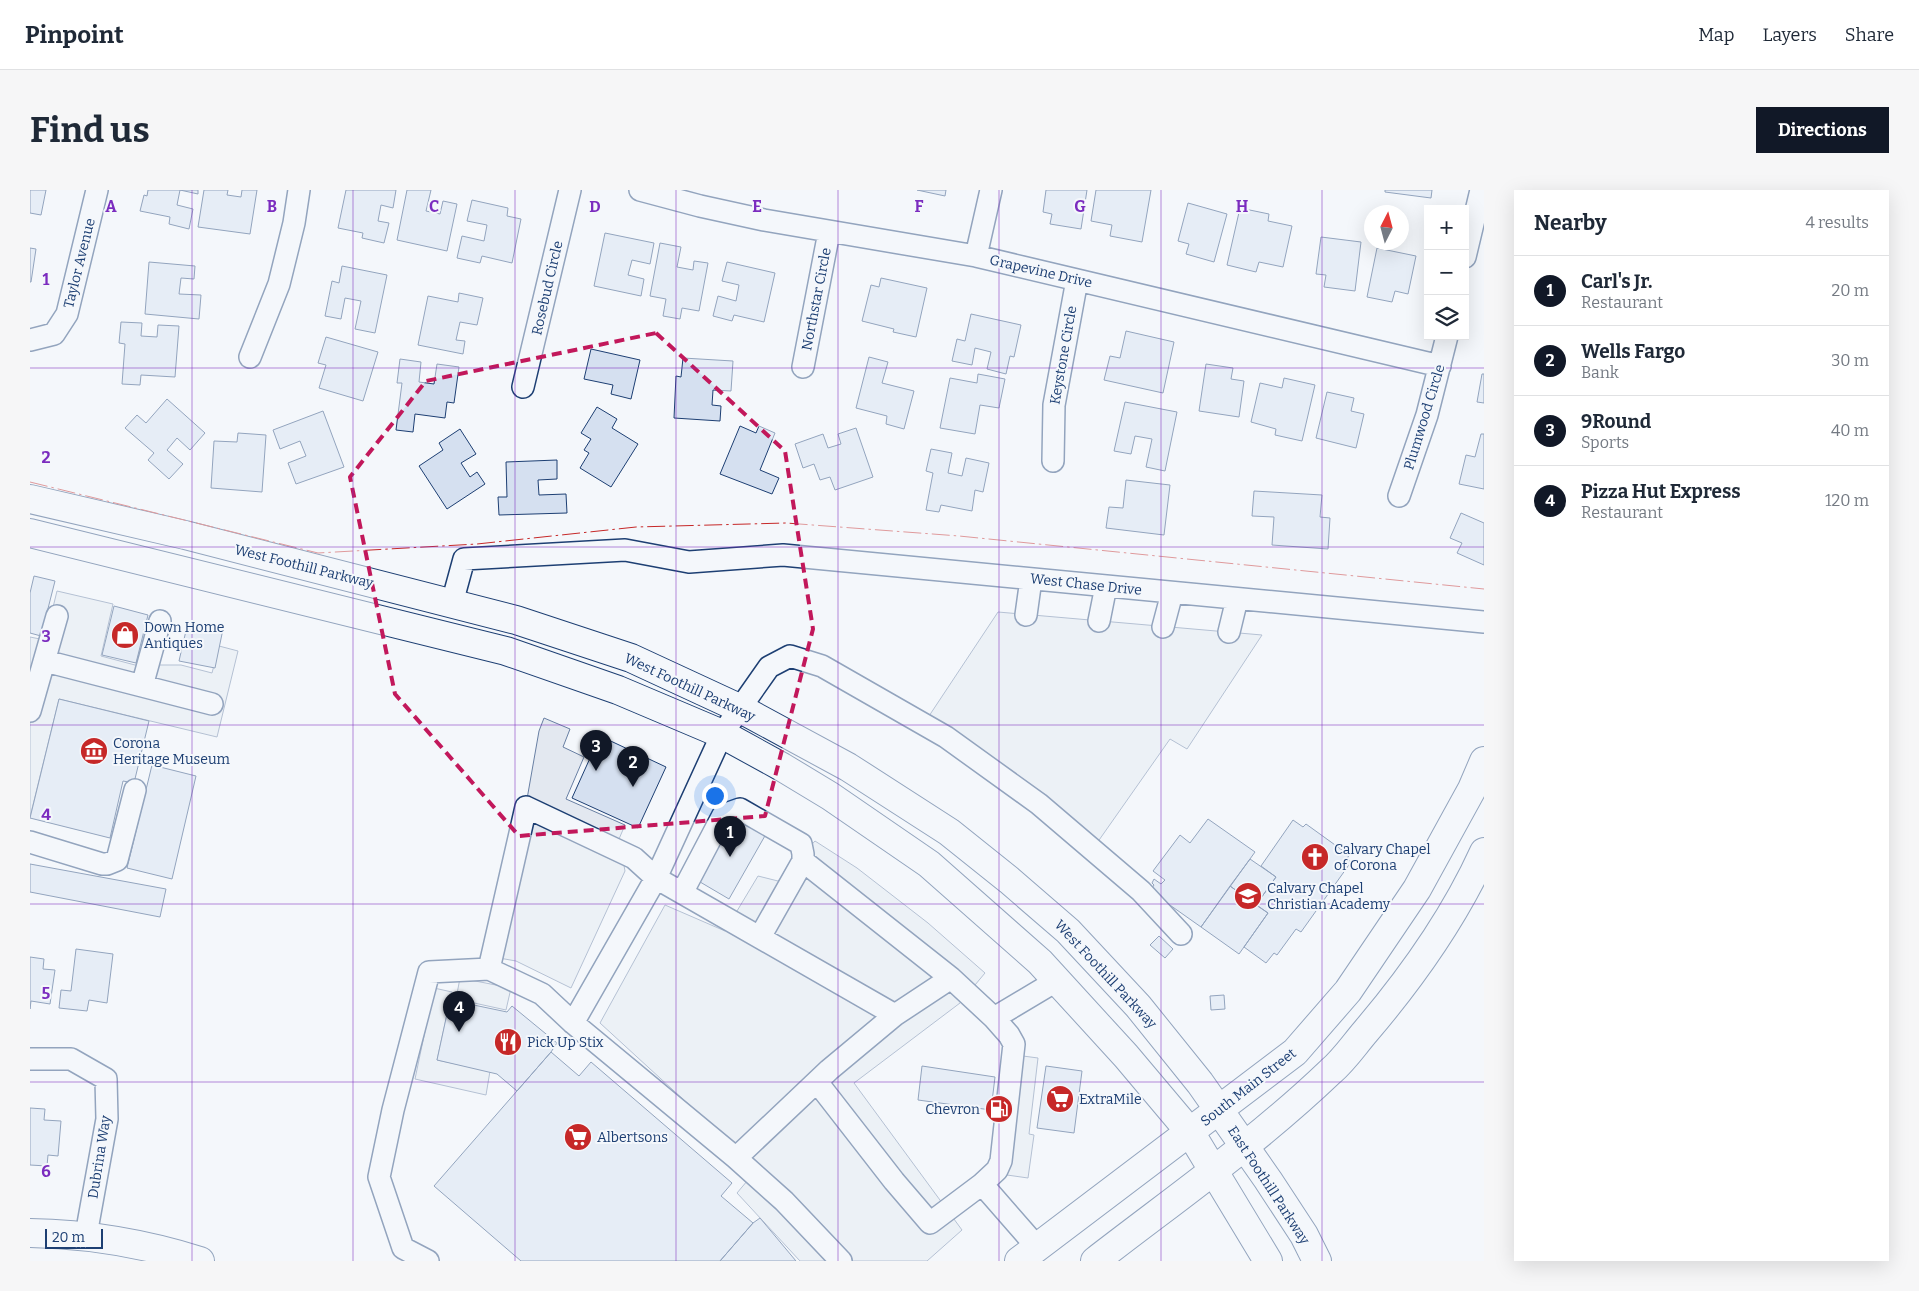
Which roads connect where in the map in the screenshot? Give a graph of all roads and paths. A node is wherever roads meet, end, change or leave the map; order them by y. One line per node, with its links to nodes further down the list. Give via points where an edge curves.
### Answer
1 (97, 190): 11 (street, Taylor Avenue, via 67,314 54,334)
2 (299, 190): 13 (street, via 279,284)
3 (570, 190): 16 (street, Rosebud Circle)
4 (640, 190): 7 (street, Grapevine Drive, via 700,206)
5 (991, 190): 9 (street)
6 (1481, 190): 8 (street)
7 (829, 232): 9 (street, Grapevine Drive); 15 (street, Northstar Circle)
8 (1467, 250)
9 (976, 256): 10 (street, Grapevine Drive)
10 (1077, 280): 14 (street, Grapevine Drive); 17 (street, Keystone Circle, via 1054,405)
11 (30, 340)
12 (1446, 340): 14 (street, Plumwood Circle)
13 (250, 357)
14 (1440, 366): 18 (street, Plumwood Circle)
15 (803, 367)
16 (523, 387)
17 (1053, 462)
18 (1399, 496)
19 (30, 499): 25 (main road, West Foothill Parkway)
20 (30, 533): 38 (main road, via 506,651 618,690)
21 (1031, 579): 22 (street, West Chase Drive); 25 (street, West Chase Drive, via 783,555 689,562 625,550 464,559); 26 (street)
22 (1106, 586): 23 (street, West Chase Drive); 29 (street)
23 (1172, 593): 24 (street, West Chase Drive); 31 (street)
24 (1237, 599): 30 (street, West Chase Drive); 32 (street)
25 (452, 603): 36 (main road, West Foothill Parkway, via 516,620 631,658)
26 (1026, 615)
27 (57, 616): 33 (street)
28 (160, 621): 34 (street)
29 (1099, 621)
30 (1484, 622)
31 (1163, 627)
32 (1229, 632)
33 (45, 661): 34 (street); 37 (street)
34 (142, 686): 35 (street)
35 (212, 704)
36 (739, 708): 38 (street); 46 (street, via 769,667 790,656 822,666 946,737 1039,804 1141,891); 56 (main road, West Foothill Parkway, via 848,767 949,832 1009,880 1068,930 1138,1006)
37 (30, 711)
38 (722, 734): 44 (street); 50 (main road, via 830,796 929,864 1040,962)
39 (1484, 761): 56 (main road, South Main Street, via 1416,890 1348,990 1295,1052)
40 (135, 790): 41 (street, via 117,860 102,864)
41 (30, 842)
42 (1484, 852): 58 (main road, via 1428,952 1377,1018 1332,1070)
43 (803, 861): 45 (street, via 801,844 740,809 723,815); 47 (street); 49 (street)
44 (656, 878): 45 (street); 48 (street, via 634,858 526,807); 53 (street)
45 (682, 893): 47 (street)
46 (1181, 934)
47 (760, 937): 51 (street)
48 (489, 969): 53 (street, via 542,994); 66 (street, via 429,972 379,1177 403,1248)
49 (950, 978): 51 (street); 52 (street)
50 (1056, 981): 52 (street); 57 (main road, via 1126,1056)
51 (895, 1015): 55 (street)
52 (994, 1018): 61 (street, via 1014,1044 1001,1161 997,1170)
53 (573, 1023): 59 (street)
54 (30, 1059): 63 (street, Dubrina Way, via 71,1059 106,1079 107,1119)
55 (817, 1082): 59 (street); 61 (street, via 930,1223)
56 (1219, 1110): 57 (main road, South Main Street); 58 (main road, East Foothill Parkway)
57 (1190, 1132): 60 (main road); 64 (main road, South Main Street)
58 (1244, 1146): 60 (main road); 70 (main road, East Foothill Parkway, via 1304,1235)
59 (736, 1158): 67 (street, via 784,1201)
60 (1214, 1169): 68 (main road); 69 (main road)
61 (982, 1184): 64 (street)
62 (30, 1233): 63 (main road)
63 (86, 1235): 65 (main road, via 160,1248)
64 (1028, 1254)
65 (200, 1261)
66 (428, 1261)
67 (841, 1261)
68 (1095, 1261)
69 (1268, 1261)
70 (1317, 1261)

